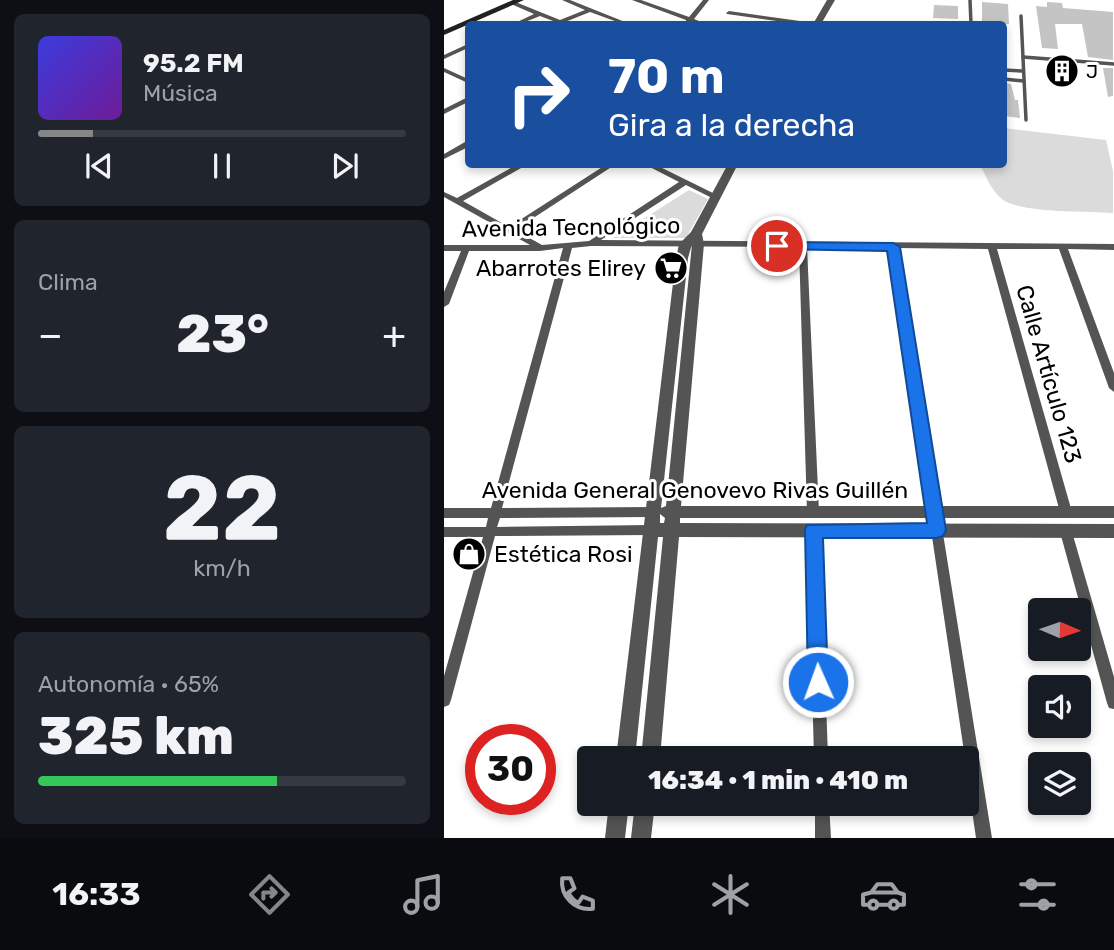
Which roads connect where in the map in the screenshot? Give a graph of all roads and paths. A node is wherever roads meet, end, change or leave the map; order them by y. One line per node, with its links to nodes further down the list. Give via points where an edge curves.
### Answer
1 (565, 0): 7 (street)
2 (635, 0): 11 (street)
3 (706, 0): 11 (street)
4 (831, 0): 19 (street)
5 (970, 0): 20 (lane)
6 (513, 1): 9 (street); 12 (main road); 22 (main road)
7 (590, 10): 15 (street); 16 (street)
8 (729, 13): 18 (street)
9 (539, 14): 13 (street); 14 (street)
10 (1021, 16): 26 (lane)
11 (691, 20): 17 (street)
12 (470, 21)
13 (523, 21)
14 (557, 21)
15 (566, 21)
16 (619, 21)
17 (694, 21)
18 (785, 21)
19 (819, 21)
20 (971, 21)
21 (465, 23): 23 (main road)
22 (444, 27)
23 (444, 33)
24 (465, 47): 25 (street)
25 (444, 57)
26 (1023, 57): 27 (lane); 29 (lane)
27 (1114, 64)
28 (1007, 69): 29 (lane)
29 (1023, 71): 31 (lane)
30 (1007, 79): 31 (lane)
31 (1024, 81): 34 (lane)
32 (465, 100): 33 (street)
33 (444, 111)
34 (1026, 120)
35 (465, 146): 36 (street)
36 (444, 157)
37 (518, 168): 46 (street)
38 (607, 168): 47 (street)
39 (655, 168): 42 (street)
40 (672, 168): 42 (street)
41 (731, 168): 45 (street)
42 (668, 174): 43 (street)
43 (685, 182): 45 (street); 49 (street)
44 (444, 194): 46 (street)
45 (715, 196): 48 (street)
46 (457, 201): 47 (street)
47 (509, 230): 57 (street)
48 (693, 241): 49 (street, Avenida Tecnológico); 51 (street, Avenida Tecnológico); 60 (street); 61 (street)
49 (591, 243): 50 (street, Avenida Tecnológico)
50 (568, 246): 57 (street, Avenida Tecnológico); 63 (street)
51 (803, 246): 52 (street, Avenida Tecnológico); 66 (street)
52 (893, 247): 53 (street, Avenida Tecnológico); 67 (street)
53 (992, 247): 58 (street, Avenida Tecnológico); 68 (street, Calle Artículo 123)
54 (1114, 247): 58 (street, Avenida Tecnológico)
55 (444, 248): 56 (street, Avenida Tecnológico)
56 (466, 248): 57 (street, Avenida Tecnológico); 59 (street)
57 (540, 248)
58 (1063, 248): 62 (street)
59 (444, 304)
60 (688, 363): 61 (street); 65 (street)
61 (668, 364): 64 (street)
62 (1114, 388)
63 (496, 512): 64 (street, Avenida General Genovevo Rivas Guillén); 70 (street, Avenida General Genovevo Rivas Guillén); 78 (street)
64 (653, 512): 65 (street, Avenida General Genovevo Rivas Guillén); 71 (street)
65 (674, 512): 66 (street, Avenida General Genovevo Rivas Guillén); 72 (street)
66 (813, 512): 67 (street, Avenida General Genovevo Rivas Guillén)
67 (934, 512): 68 (street, Avenida General Genovevo Rivas Guillén); 74 (street)
68 (1066, 512): 69 (street, Avenida General Genovevo Rivas Guillén)
69 (1114, 512)
70 (444, 513)
71 (651, 530): 72 (street, Avenida General Genovevo Rivas Guillén); 78 (street, Avenida General Genovevo Rivas Guillén); 81 (street)
72 (673, 530): 73 (street, Avenida General Genovevo Rivas Guillén); 82 (street)
73 (814, 530): 74 (street, Avenida General Genovevo Rivas Guillén); 83 (street)
74 (937, 530): 75 (street, Avenida General Genovevo Rivas Guillén); 90 (street)
75 (1066, 531): 76 (street, Avenida General Genovevo Rivas Guillén); 80 (street)
76 (1114, 531)
77 (444, 532): 78 (street, Avenida General Genovevo Rivas Guillén)
78 (490, 532): 79 (street)
79 (444, 700)
80 (1114, 703)
81 (626, 746)
82 (650, 746)
83 (821, 746)
84 (618, 816): 87 (street)
85 (644, 816): 88 (street)
86 (822, 816): 89 (street)
87 (615, 838)
88 (641, 838)
89 (823, 838)
90 (984, 838)

